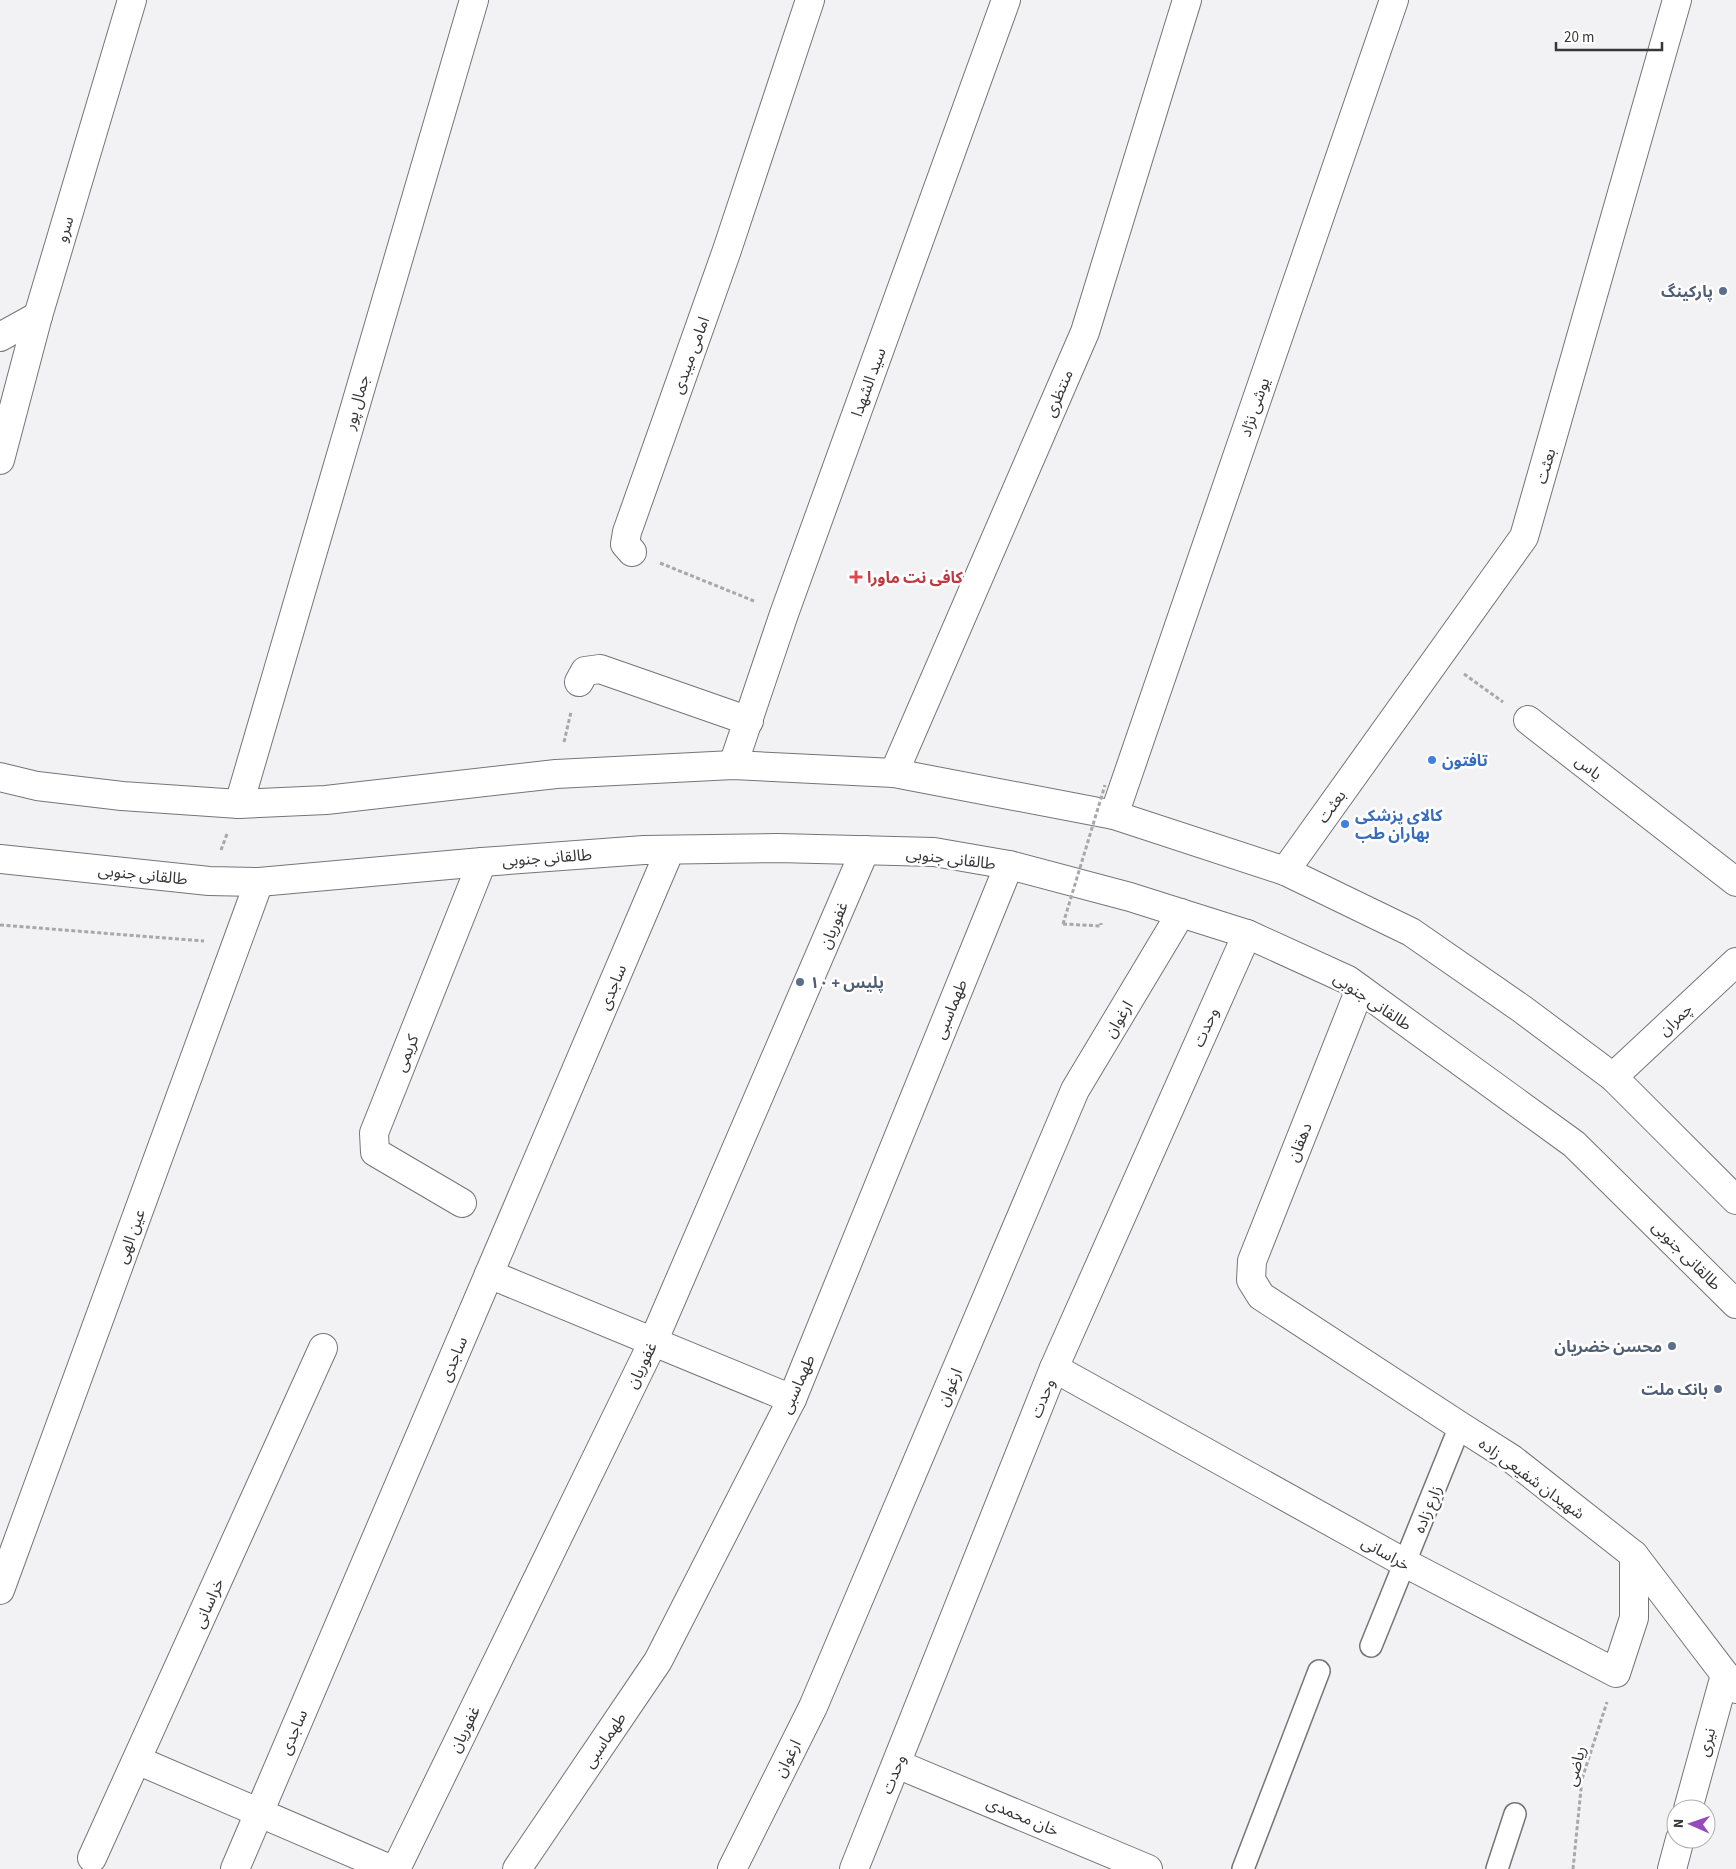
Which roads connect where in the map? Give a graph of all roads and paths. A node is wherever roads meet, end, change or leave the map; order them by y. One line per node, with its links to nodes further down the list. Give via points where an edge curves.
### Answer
1 (132, 0): 8 (street, سرو)
2 (474, 0): 22 (street, جمال پور)
3 (810, 0): 11 (street, امامی میبدی, via 727,250 627,532 625,544)
4 (1006, 0): 12 (street, سید الشهدا)
5 (1187, 0): 18 (street, منتظری, via 1085,332)
6 (1394, 0): 23 (street, یوشی نژاد)
7 (1677, 0): 13 (street, بعثت, via 1524,537)
8 (38, 316): 9 (street); 10 (street, سرو)
9 (0, 337)
10 (0, 460)
11 (632, 552): 12 (path)
12 (784, 614): 16 (street, سید الشهدا)
13 (1439, 656): 15 (path); 29 (street, بعثت)
14 (582, 677): 16 (street, via 600,669); 19 (path)
15 (1528, 720): 32 (street, یاس)
16 (749, 721): 17 (street, سید الشهدا)
17 (733, 765): 18 (street); 19 (street)
18 (894, 773): 23 (street)
19 (556, 774): 22 (street, via 326,800)
20 (0, 778): 22 (street, via 122,796)
21 (1106, 785): 35 (path, bridge, via 1063,924)
22 (239, 804): 30 (path)
23 (1114, 815): 29 (street)
24 (670, 850): 25 (street, طالقانی جنوبی); 27 (street, طالقانی جنوبی); 43 (street, ساجدی)
25 (865, 850): 28 (street, طالقانی جنوبی, via 934,852); 46 (street, غفوریان)
26 (0, 859): 30 (street, طالقانی جنوبی)
27 (482, 862): 31 (street, طالقانی جنوبی); 42 (street, کریمی, via 374,1133 375,1152)
28 (1009, 865): 33 (street, طالقانی جنوبی); 49 (street, طهماسبی)
29 (1284, 871): 40 (street, via 1411,932)
30 (209, 880): 31 (street, طالقانی جنوبی)
31 (259, 882): 37 (street, عین الهی)
32 (1736, 882)
33 (1181, 913): 36 (street, طالقانی جنوبی); 69 (street, ارغوان, via 1075,1090 813,1707)
34 (0, 926): 37 (path)
35 (1100, 926)
36 (1247, 934): 39 (street, طالقانی جنوبی, via 1348,980); 48 (street, وحدت)
37 (236, 944): 53 (street, عین الهی)
38 (1736, 962): 40 (street, چمران)
39 (1360, 989): 44 (street, دهقان, via 1252,1261 1251,1280); 45 (street, طالقانی جنوبی, via 1574,1144)
40 (1613, 1077): 41 (street)
41 (1736, 1200)
42 (462, 1203)
43 (489, 1274): 46 (street); 61 (street, ساجدی)
44 (1261, 1296): 50 (street, شهیدان شفیعی زاده)
45 (1736, 1304)
46 (652, 1342): 49 (street); 67 (street, غفوریان)
47 (323, 1348): 58 (street, خراسانی)
48 (1054, 1368): 52 (street, خراسانی); 59 (street, وحدت)
49 (792, 1399): 68 (street, طهماسبی, via 658,1660)
50 (1460, 1426): 51 (street, شهیدان شفیعی زاده, via 1512,1459); 52 (lane, زارع زاده)
51 (1634, 1555): 56 (street, via 1634,1618); 57 (street, شهیدان شفیعی زاده)
52 (1405, 1563): 54 (lane, زارع زاده); 56 (street, خراسانی)
53 (0, 1590)
54 (1371, 1646)
55 (1319, 1671): 72 (lane)
56 (1616, 1673): 74 (path, ریاضی, via 1582,1779)
57 (1730, 1682): 60 (street, نیری)
58 (137, 1760): 61 (street); 64 (street, خراسانی)
59 (897, 1764): 70 (street, وحدت); 71 (street, خان محمدی)
60 (1691, 1799)
61 (259, 1813): 65 (street, ساجدی); 66 (street)
62 (1515, 1814): 73 (lane)
63 (1677, 1849): 75 (street)
64 (92, 1858)
65 (235, 1869)
66 (390, 1869)
67 (396, 1869)
68 (517, 1869)
69 (732, 1869)
70 (854, 1869)
71 (1148, 1869)
72 (1243, 1869)
73 (1497, 1869)
74 (1573, 1869)
75 (1672, 1869)

